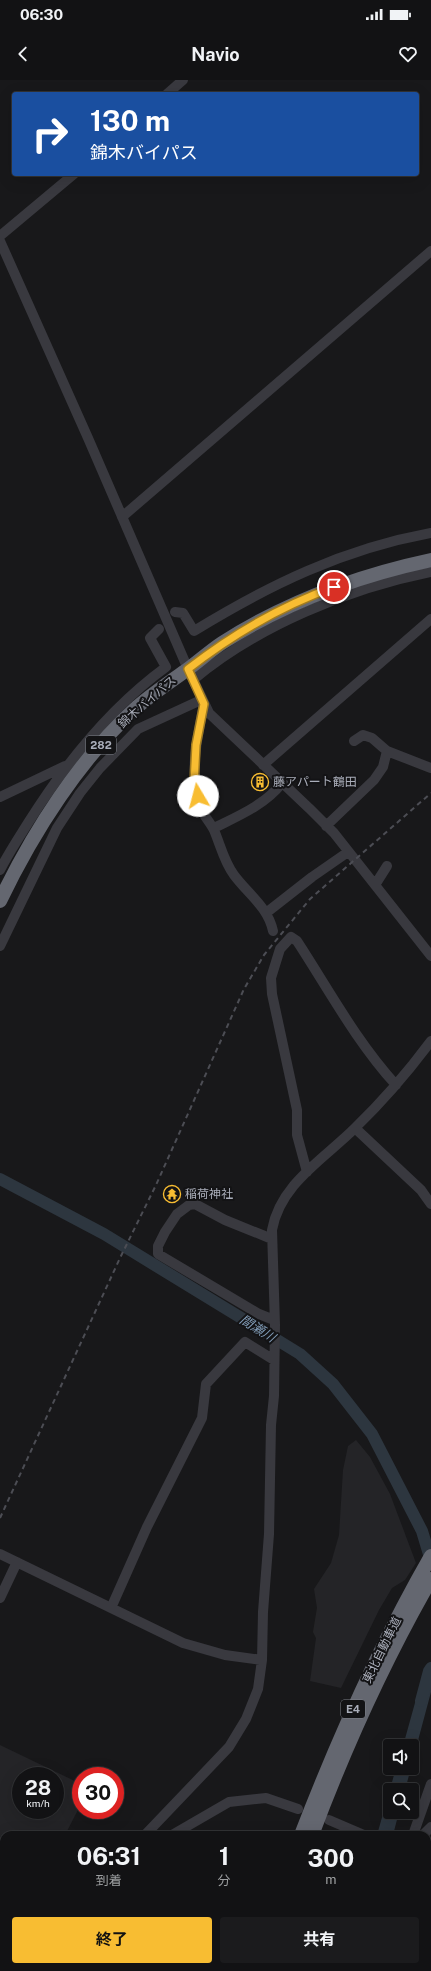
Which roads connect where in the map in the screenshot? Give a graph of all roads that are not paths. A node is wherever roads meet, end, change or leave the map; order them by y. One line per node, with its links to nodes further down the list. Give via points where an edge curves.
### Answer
1 (183, 80): 2 (street)
2 (169, 92)
3 (72, 176): 4 (street)
4 (0, 236)
5 (0, 241): 7 (street)
6 (431, 250): 7 (street)
7 (122, 517): 14 (street)
8 (431, 533): 11 (street, via 365,549 303,572 239,604 194,632 183,613)
9 (431, 560): 14 (highway, 錦木バイパス / 282, via 374,574 314,594 220,644)
10 (431, 572): 14 (street, via 376,585 318,606)
11 (176, 612)
12 (431, 620): 19 (street)
13 (159, 629): 18 (street, via 150,638 166,667 116,711)
14 (190, 674): 15 (street); 29 (highway, 錦木バイパス / 282, via 138,707 107,737 32,839)
15 (203, 702): 19 (street, via 209,713); 24 (street, via 196,745 194,784 200,808); 32 (street, via 138,729 100,768 57,828)
16 (354, 741): 17 (street, via 363,735 368,736)
17 (387, 751): 20 (street); 23 (street, via 383,767 374,780)
18 (67, 765): 22 (street); 27 (street, via 39,804)
19 (263, 765): 21 (street)
20 (431, 768)
21 (282, 783): 23 (street); 24 (street, via 258,805)
22 (0, 797)
23 (326, 826): 25 (street)
24 (214, 828): 30 (street, via 233,874)
25 (348, 852): 28 (street); 30 (street)
26 (387, 866): 28 (street)
27 (0, 870)
28 (375, 885): 33 (street)
29 (0, 901)
30 (266, 913): 31 (street, via 271,920)
31 (273, 932)
32 (0, 946)
33 (431, 956)
34 (431, 1041): 35 (street)
35 (396, 1085): 36 (street); 37 (street, via 377,1064 346,1020 319,974 292,937 280,949 271,978 272,994 296,1110 297,1135)
36 (355, 1128): 37 (street); 38 (street, via 421,1190)
37 (307, 1172): 39 (street, via 293,1185 280,1204 274,1219)
38 (431, 1204)
39 (272, 1239): 40 (street); 40 (street, via 224,1220 194,1204 176,1214 158,1246 158,1254)
40 (274, 1322): 41 (street)
41 (275, 1356): 47 (street, via 245,1342 206,1384 202,1418); 48 (street)
42 (0, 1554): 44 (street)
43 (431, 1556): 54 (highway, 東北自動車道 / E4, via 413,1587 343,1731)
44 (17, 1562): 46 (street); 47 (street)
45 (431, 1579): 55 (highway, 東北自動車道 / E4, via 387,1663 353,1736)
46 (0, 1598)
47 (111, 1608): 48 (street, via 183,1643 225,1655)
48 (262, 1660): 52 (street, via 258,1689 252,1707 229,1747)
49 (431, 1784): 57 (street)
50 (298, 1809): 53 (street, via 266,1798 229,1802)
51 (329, 1820): 56 (street)
52 (149, 1831)
53 (179, 1831)
54 (303, 1831)
55 (314, 1831)
56 (355, 1831)
57 (414, 1831)

